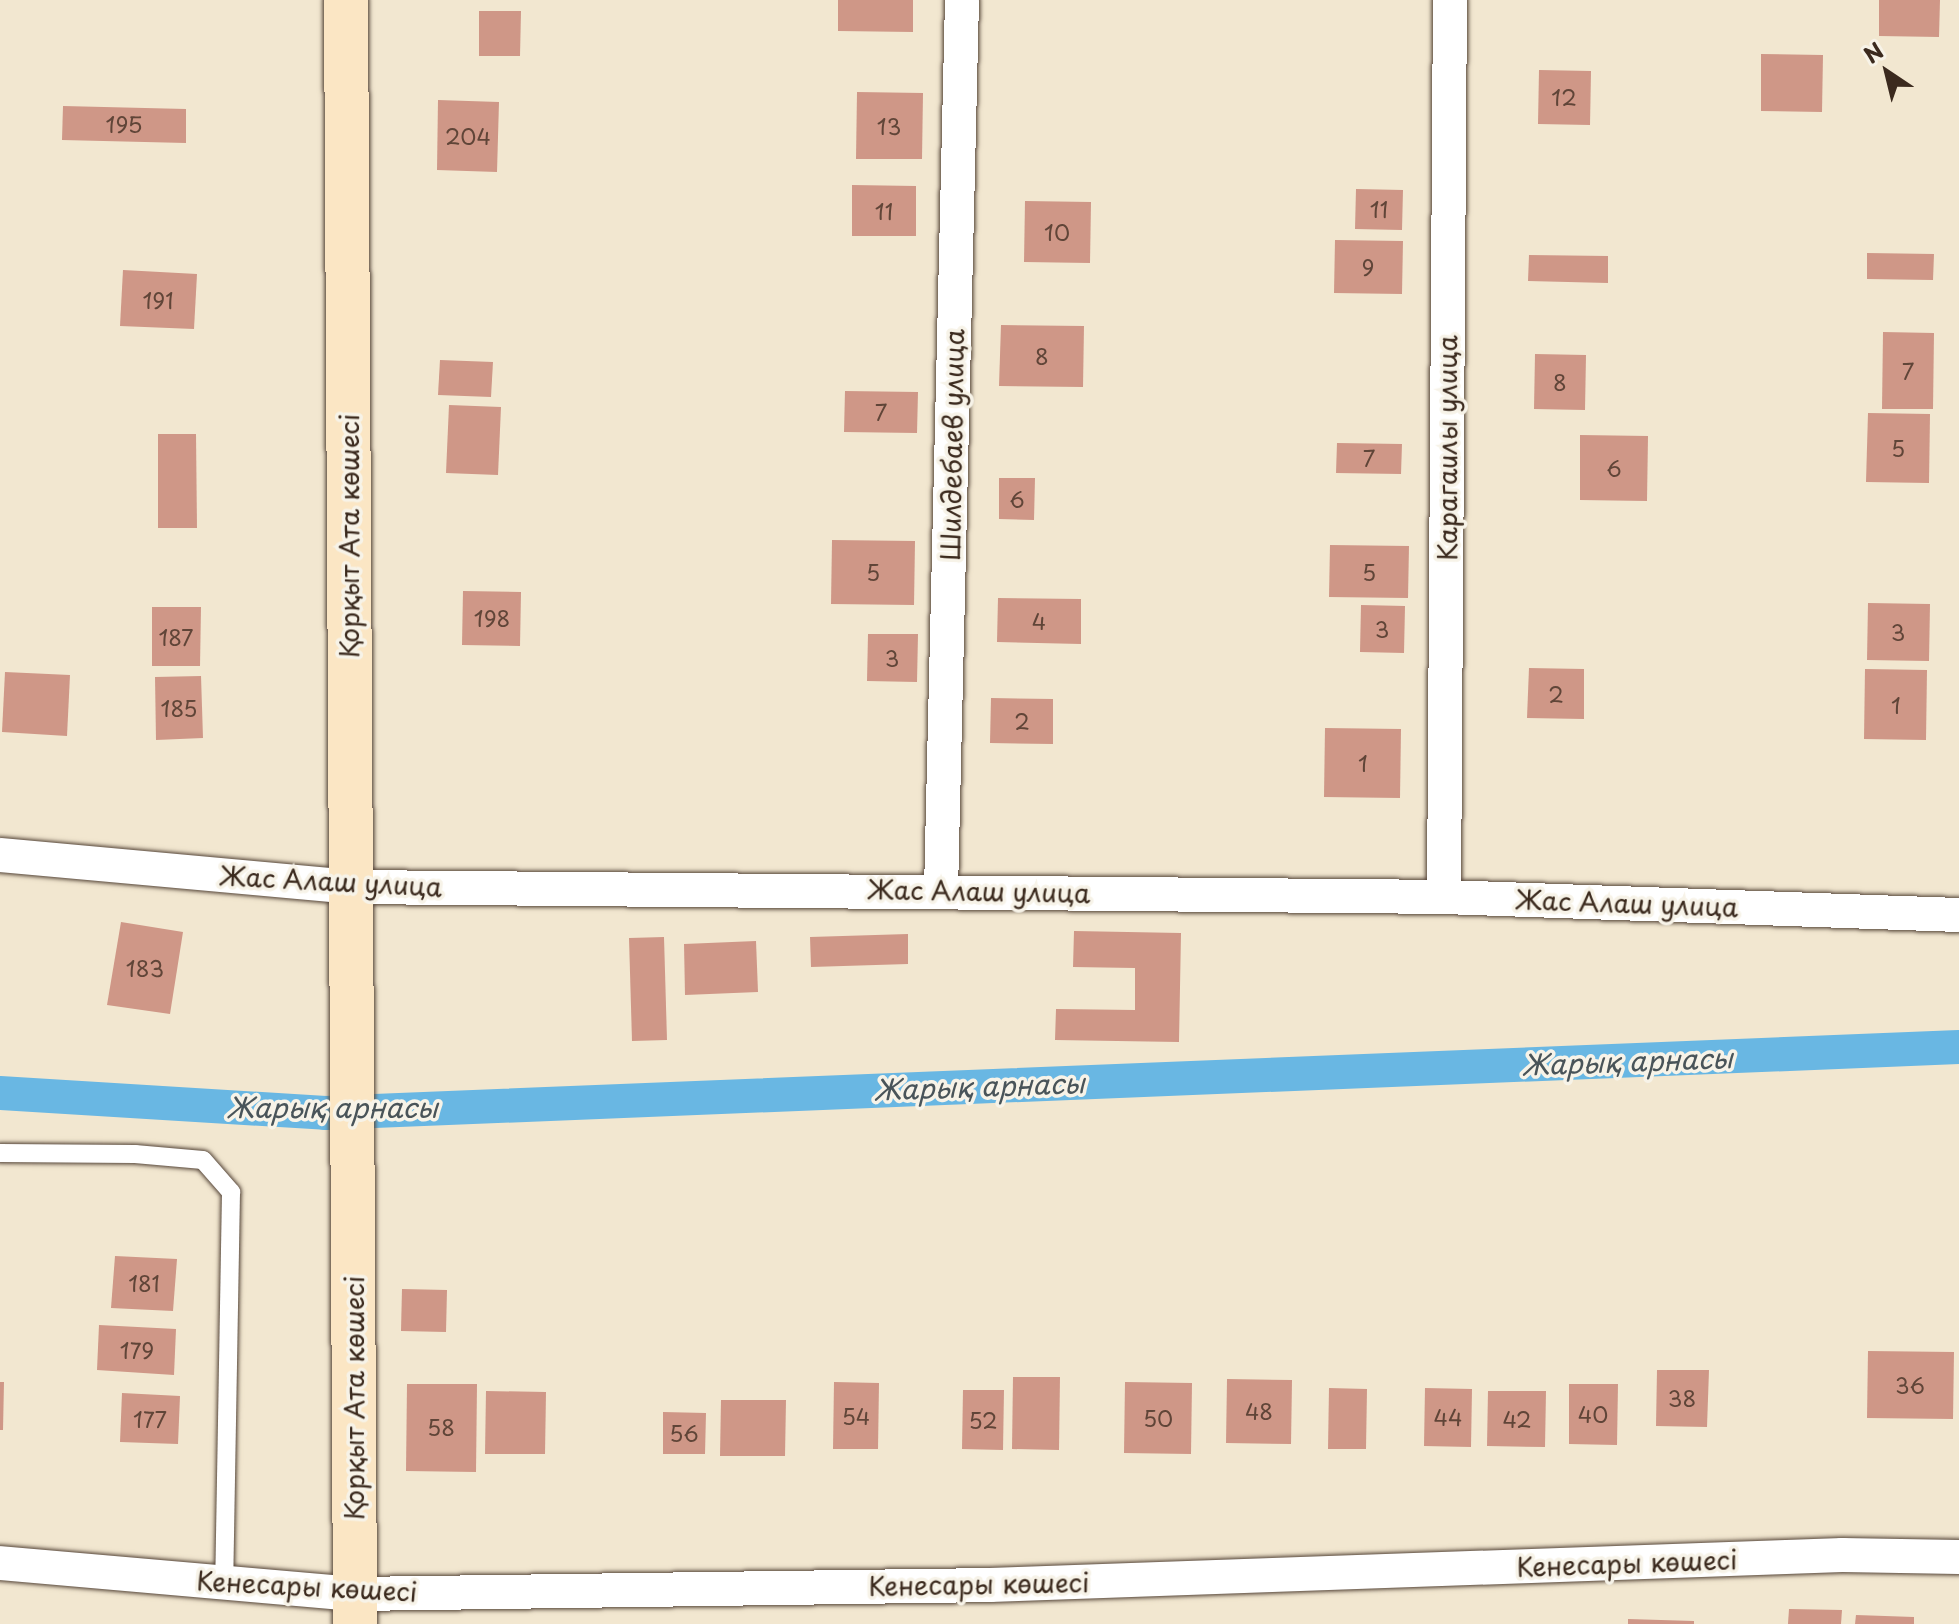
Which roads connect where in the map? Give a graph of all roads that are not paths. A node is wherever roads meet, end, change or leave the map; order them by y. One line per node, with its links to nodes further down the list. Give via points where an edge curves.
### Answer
1 (346, 0): 5 (main road, Қорқыт Ата көшесі)
2 (962, 0): 6 (street, Шилдебаев улица)
3 (1450, 0): 7 (street, Карагаилы улица)
4 (0, 855): 5 (street, Жас Алаш улица)
5 (351, 887): 6 (street, Жас Алаш улица); 13 (main road, Қорқыт Ата көшесі)
6 (941, 891): 7 (street, Жас Алаш улица)
7 (1444, 897): 8 (street, Жас Алаш улица)
8 (1959, 915)
9 (0, 1153): 12 (lane, via 203,1160 231,1192)
10 (1959, 1557): 13 (street, Кенесары көшесі, via 1842,1555)
11 (0, 1563): 12 (street, Кенесары көшесі)
12 (224, 1582): 13 (street, Кенесары көшесі)
13 (355, 1609)

